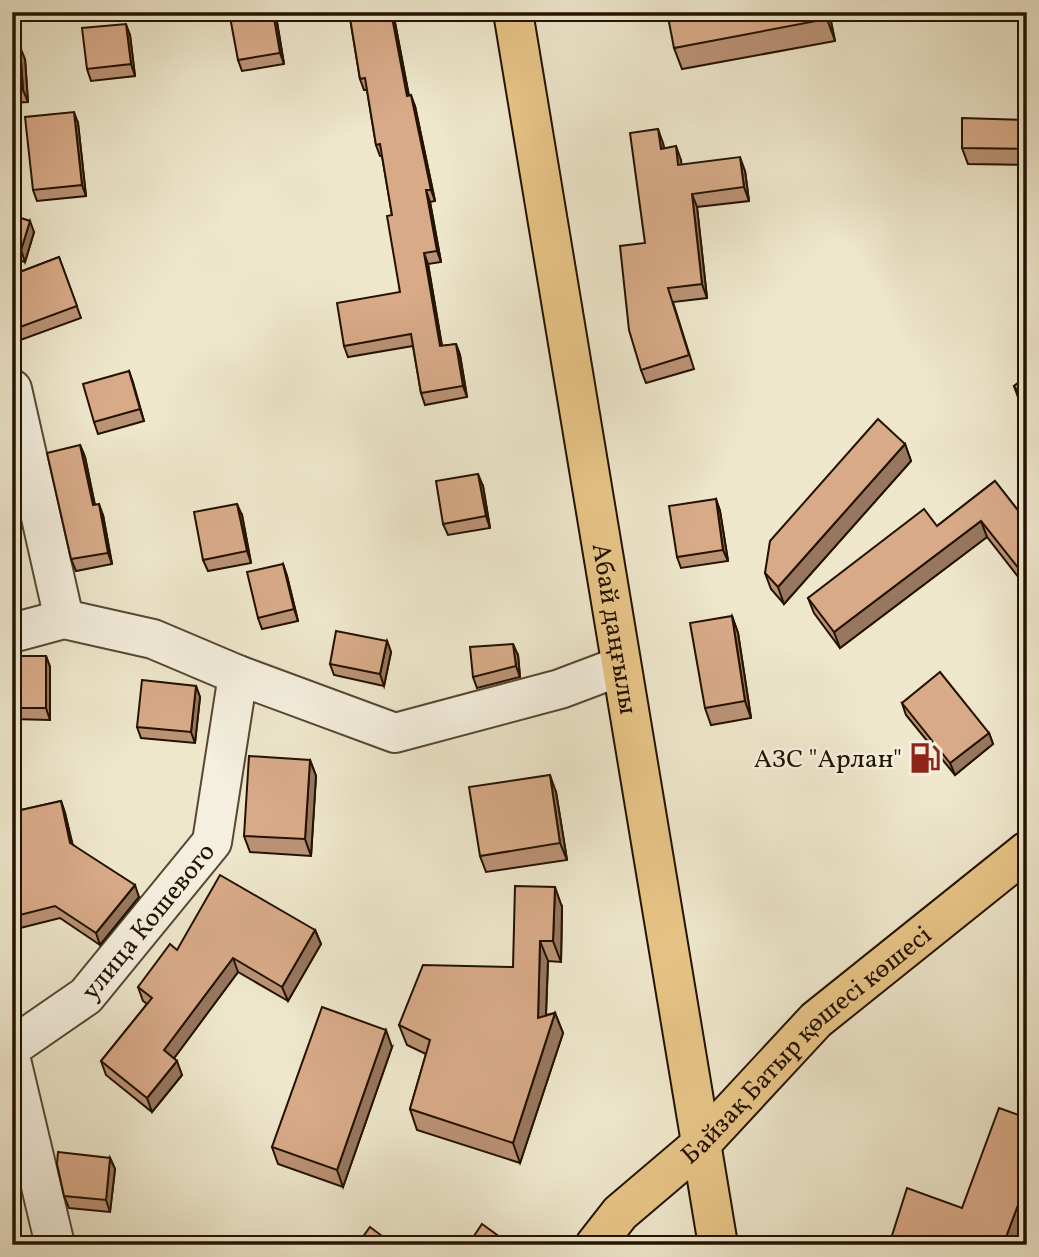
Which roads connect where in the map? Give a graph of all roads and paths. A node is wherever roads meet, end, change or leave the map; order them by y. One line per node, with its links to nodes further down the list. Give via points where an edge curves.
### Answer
1 (513, 12): 5 (main road, Абай даңғылы)
2 (12, 389): 3 (street)
3 (64, 619): 4 (street); 6 (street, via 153,639)
4 (12, 633)
5 (621, 666): 6 (street, via 560,689 395,733); 10 (main road, Абай даңғылы)
6 (238, 675): 8 (street, улица Кошевого, via 212,842 86,996)
7 (1027, 851): 10 (main road, Байзақ Батыр қөшесі көшесі, via 816,1020)
8 (12, 1047)
9 (12, 1064): 11 (street)
10 (700, 1145): 12 (main road, Байзақ Батыр қөшесі көшесі, via 620,1213); 13 (main road, Абай даңғылы)
11 (55, 1245)
12 (595, 1245)
13 (718, 1245)

